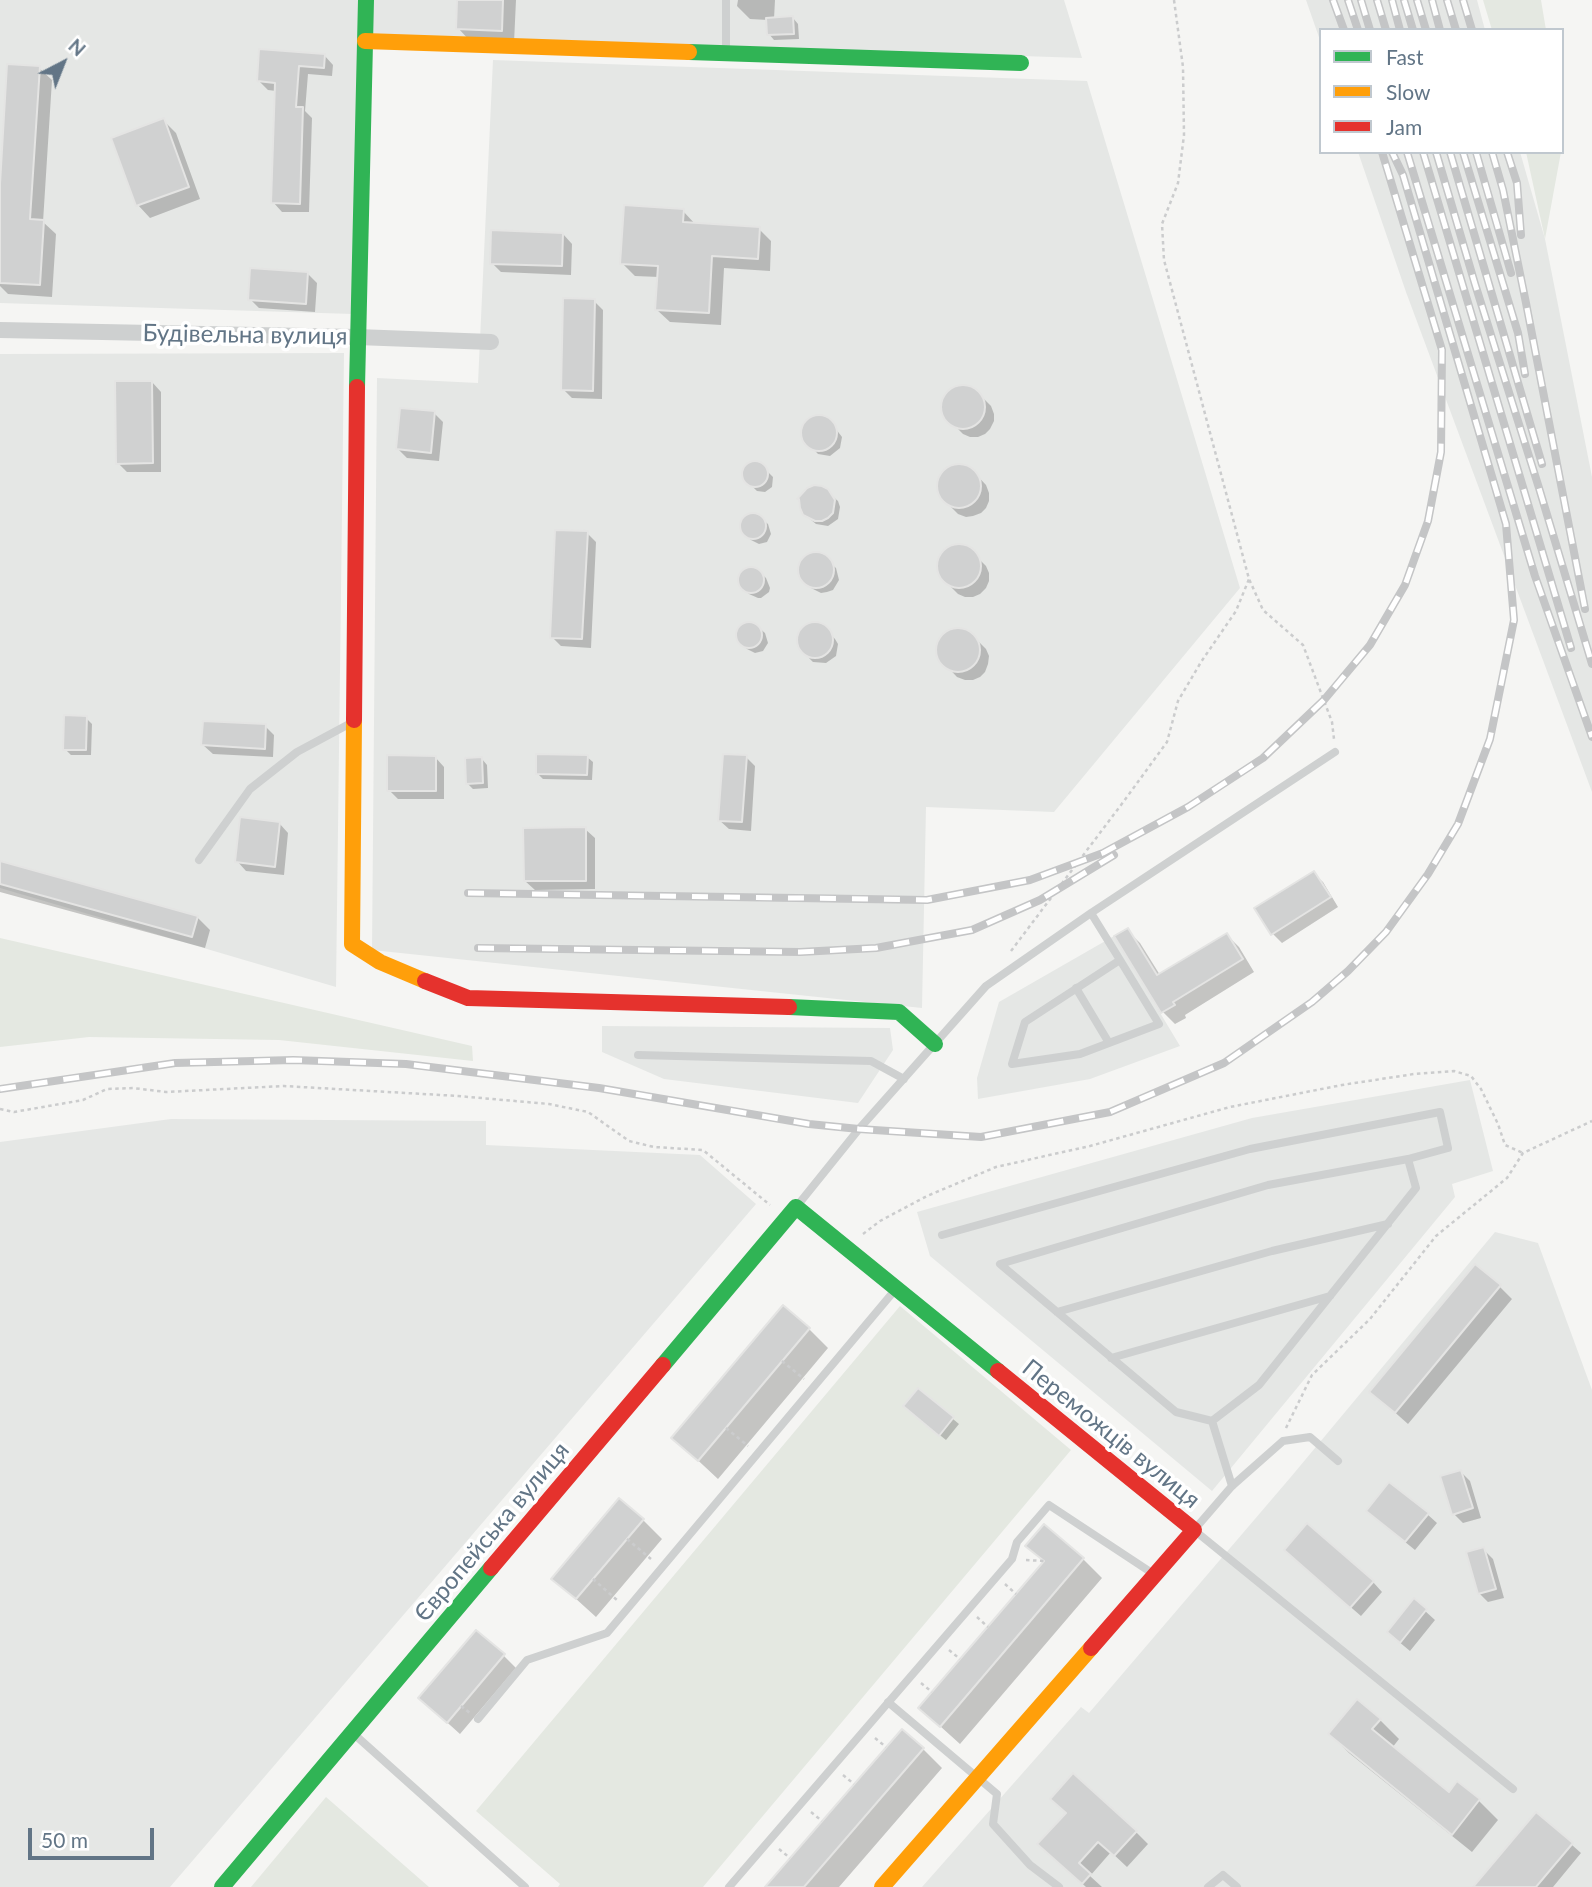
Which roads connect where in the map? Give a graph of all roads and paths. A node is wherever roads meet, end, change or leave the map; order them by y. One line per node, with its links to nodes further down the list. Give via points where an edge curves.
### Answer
1 (366, 0): 4 (street)
2 (726, 0): 5 (lane)
3 (1174, 0): 10 (path, via 1183,67 1184,135 1178,183 1162,223 1164,260)
4 (365, 41): 5 (street); 8 (street)
5 (726, 54): 6 (street)
6 (1021, 63)
7 (0, 330): 8 (street, Будівельна вулиця)
8 (357, 337): 9 (street, Будівельна вулиця); 11 (street)
9 (491, 342)
10 (1249, 579): 12 (path, via 1263,610 1303,645 1332,722); 15 (path, via 1236,611 1178,701 1167,742)
11 (354, 721): 13 (lane, via 297,752 250,789); 19 (street, via 352,944 380,962 468,998 899,1012)
12 (1335, 752): 14 (lane)
13 (199, 860)
14 (1091, 913): 16 (lane); 19 (lane, via 986,986)
15 (1011, 953)
16 (1120, 960): 17 (lane); 18 (lane, via 1159,1024)
17 (1076, 988): 18 (lane); 18 (lane, via 1025,1022 1012,1064 1080,1054)
18 (1109, 1043)
19 (935, 1044): 21 (lane)
20 (638, 1055): 21 (lane, via 871,1061)
21 (904, 1079): 26 (lane)
22 (0, 1109): 26 (path, via 14,1112 83,1100 107,1089 166,1092 284,1086 549,1104 588,1112 629,1141 703,1150)
23 (1592, 1121): 24 (path)
24 (1523, 1153): 29 (path, via 1505,1145 1471,1076 1454,1071 1414,1074 1230,1107 996,1167 880,1221); 38 (path, via 1507,1178 1436,1236 1370,1319 1312,1375)
25 (1408, 1159): 27 (lane, via 1416,1188); 28 (lane, via 1448,1147 1440,1112 1250,1149); 32 (lane, via 1268,1185 1000,1264)
26 (791, 1213): 29 (street, Переможців вулиця); 52 (street, Європейська вулиця)
27 (1388, 1224): 31 (lane); 32 (lane, via 1272,1251)
28 (942, 1235)
29 (846, 1247): 30 (street, Переможців вулиця)
30 (897, 1288): 35 (lane); 42 (street, Переможців вулиця)
31 (1330, 1296): 33 (lane); 36 (lane, via 1259,1385)
32 (1057, 1312): 33 (lane)
33 (1111, 1358): 36 (lane, via 1176,1412)
34 (782, 1361): 35 (path)
35 (813, 1387): 39 (lane)
36 (1212, 1421): 41 (lane)
37 (726, 1428): 39 (path)
38 (1283, 1441): 40 (lane, via 1310,1437); 41 (lane)
39 (757, 1454): 46 (lane)
40 (1338, 1461)
41 (1233, 1486): 42 (lane)
42 (1194, 1530): 47 (street, Переможців вулиця); 54 (lane)
43 (627, 1539): 46 (path)
44 (1012, 1559): 45 (path); 47 (lane, via 1017,1542 1049,1505); 50 (lane)
45 (1044, 1561)
46 (662, 1568): 49 (lane)
47 (1155, 1575): 53 (street, Переможців вулиця)
48 (593, 1579): 49 (path)
49 (628, 1608): 51 (lane, via 607,1633 527,1660)
50 (888, 1702): 53 (lane); 57 (lane)
51 (478, 1719)
52 (352, 1733): 55 (street, Європейська вулиця); 56 (lane)
53 (978, 1777): 58 (street, Переможців вулиця); 59 (lane, via 997,1794 993,1824 1030,1865)
54 (1513, 1789)
55 (222, 1887)
56 (525, 1887)
57 (729, 1887)
58 (882, 1887)
59 (1059, 1887)
60 (1208, 1887): 61 (lane, via 1223,1875)
61 (1237, 1887)

